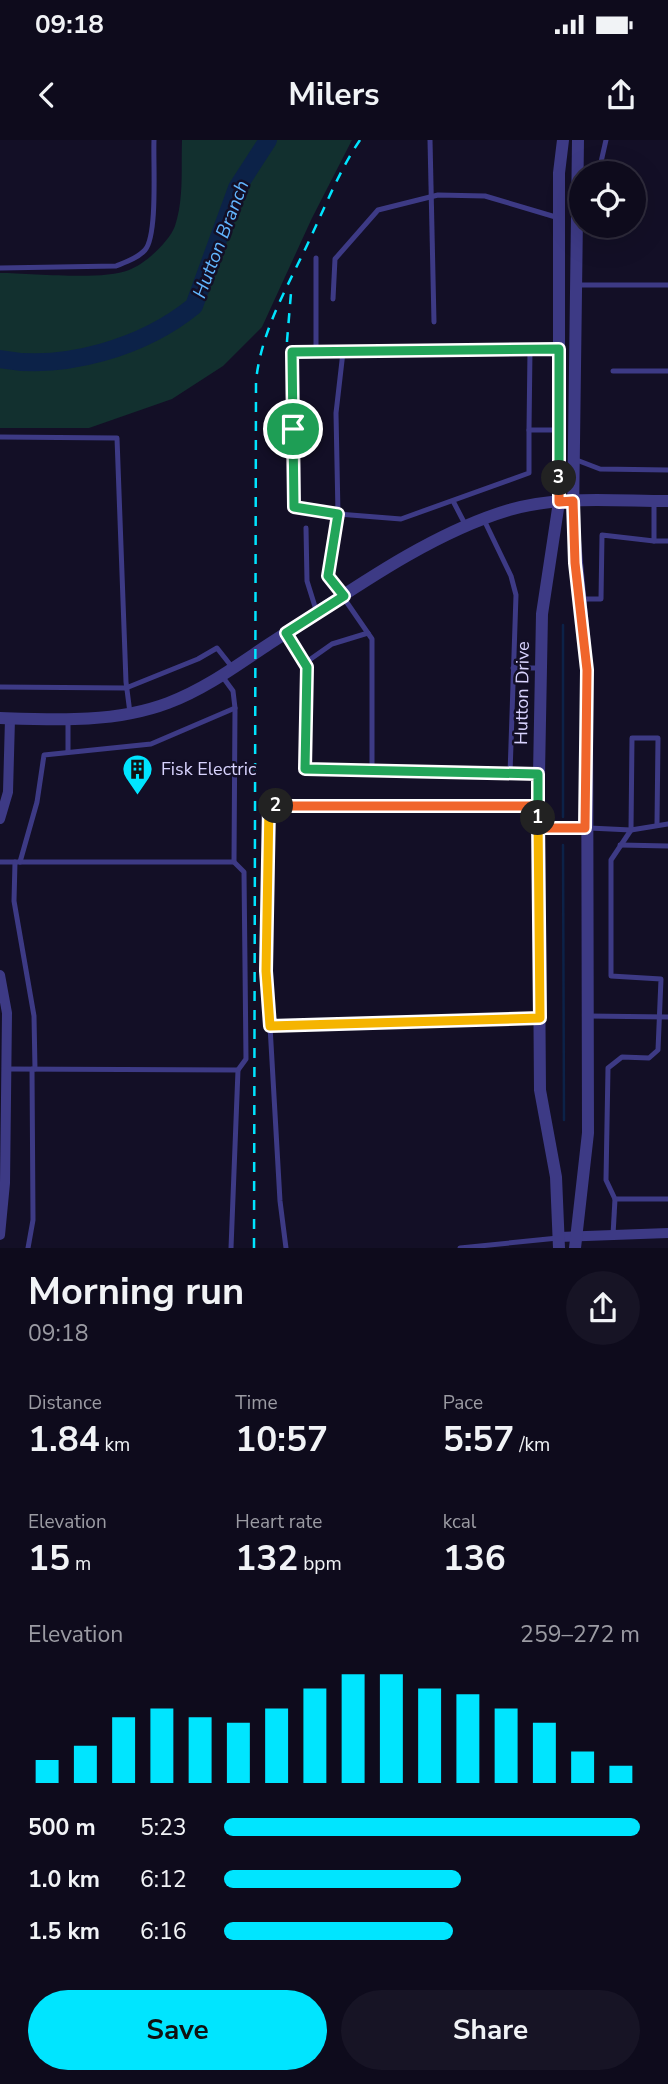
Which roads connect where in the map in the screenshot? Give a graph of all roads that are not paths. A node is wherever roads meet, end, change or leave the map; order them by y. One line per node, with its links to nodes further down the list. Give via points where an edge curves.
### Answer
1 (154, 140): 13 (lane, via 151,231 147,248 134,259 116,266)
2 (430, 140): 8 (lane)
3 (563, 140): 9 (street, Hutton Drive)
4 (578, 140): 6 (street)
5 (606, 140): 7 (lane)
6 (577, 161)
7 (601, 161)
8 (429, 197): 9 (lane, via 485,196); 16 (lane, via 378,210 335,259); 17 (lane)
9 (559, 218): 10 (street); 18 (street, Hutton Drive)
10 (569, 218)
11 (575, 238): 14 (street)
12 (316, 258): 21 (lane)
13 (0, 268)
14 (575, 285): 15 (lane); 19 (street)
15 (668, 285)
16 (333, 299)
17 (434, 322)
18 (559, 349): 19 (street); 20 (lane); 26 (street, Hutton Drive)
19 (575, 349): 28 (street)
20 (530, 350): 22 (lane); 25 (lane)
21 (316, 352): 22 (lane); 35 (lane, via 292,352 294,507)
22 (344, 352): 35 (lane, via 336,413)
23 (614, 371): 24 (lane)
24 (668, 371)
25 (529, 430): 26 (lane); 30 (lane, via 529,473)
26 (559, 430): 34 (street, Hutton Drive)
27 (0, 437): 52 (lane, via 117,438)
28 (574, 459): 29 (lane, via 600,469); 31 (street)
29 (668, 470)
30 (453, 501): 35 (lane, via 401,519); 37 (lane)
31 (573, 501): 32 (street); 34 (street); 42 (street)
32 (654, 501): 33 (street); 39 (lane)
33 (668, 501)
34 (559, 502): 36 (street, via 509,510); 49 (street, Hutton Drive, via 542,614)
35 (338, 514): 41 (lane, via 328,576)
36 (484, 520): 37 (street); 48 (lane, via 516,596)
37 (467, 527): 41 (street)
38 (306, 528): 43 (lane, via 307,581)
39 (654, 541): 40 (lane); 42 (lane, via 602,535 601,599)
40 (668, 541)
41 (344, 596): 43 (street); 45 (lane)
42 (580, 599): 67 (street, via 587,670)
43 (317, 613): 44 (street)
44 (286, 633): 46 (lane); 47 (street)
45 (368, 633): 46 (lane, via 332,643); 59 (lane, via 372,639)
46 (305, 663): 59 (lane, via 305,769)
47 (233, 668): 50 (street); 52 (lane, via 217,649)
48 (513, 668): 49 (lane); 60 (lane)
49 (540, 668): 61 (street, Hutton Drive)
50 (222, 676): 53 (lane, via 233,691); 54 (street, via 166,704)
51 (0, 687): 52 (lane)
52 (127, 688): 54 (lane)
53 (235, 708): 57 (lane, via 151,744); 73 (lane)
54 (130, 713): 56 (street)
55 (5, 719): 56 (street); 58 (street)
56 (68, 719): 57 (lane)
57 (68, 752): 72 (lane, via 44,755 37,802)
58 (4, 759): 63 (street, via 8,792)
59 (372, 772): 60 (lane)
60 (510, 774): 61 (lane)
61 (538, 774): 62 (street, Hutton Drive)
62 (538, 806): 66 (street, Hutton Drive); 79 (lane, via 269,806 266,971)
63 (0, 820)
64 (657, 824): 65 (lane); 68 (lane); 68 (lane, via 658,738 632,738)
65 (668, 824)
66 (538, 828): 67 (street); 78 (street, Hutton Drive)
67 (585, 828): 68 (lane); 75 (street)
68 (631, 830): 69 (lane)
69 (620, 845): 70 (lane); 76 (lane, via 611,860 611,976 661,979)
70 (668, 846)
71 (0, 862): 72 (lane)
72 (18, 862): 73 (lane); 82 (lane, via 14,901 29,976)
73 (234, 862): 83 (lane, via 244,872 246,1059)
74 (0, 977): 80 (street, via 7,1013)
75 (587, 1016): 76 (lane); 91 (street, via 588,1133)
76 (659, 1017): 77 (lane); 85 (lane, via 658,1050 649,1058 622,1058 608,1068 606,1180)
77 (668, 1017)
78 (540, 1018): 79 (lane); 90 (street, Hutton Drive, via 540,1090 556,1177)
79 (270, 1026): 94 (lane)
80 (3, 1043): 81 (street)
81 (6, 1069): 82 (lane); 84 (street)
82 (34, 1069): 83 (lane); 92 (lane, via 33,1220)
83 (238, 1070): 93 (lane)
84 (3, 1146): 88 (street)
85 (615, 1199): 86 (lane); 89 (lane)
86 (668, 1199)
87 (668, 1233): 89 (street)
88 (0, 1235)
89 (613, 1237): 91 (street)
90 (559, 1242): 91 (street); 95 (lane)
91 (575, 1242)
92 (28, 1248)
93 (232, 1248)
94 (286, 1248)
95 (460, 1248)

